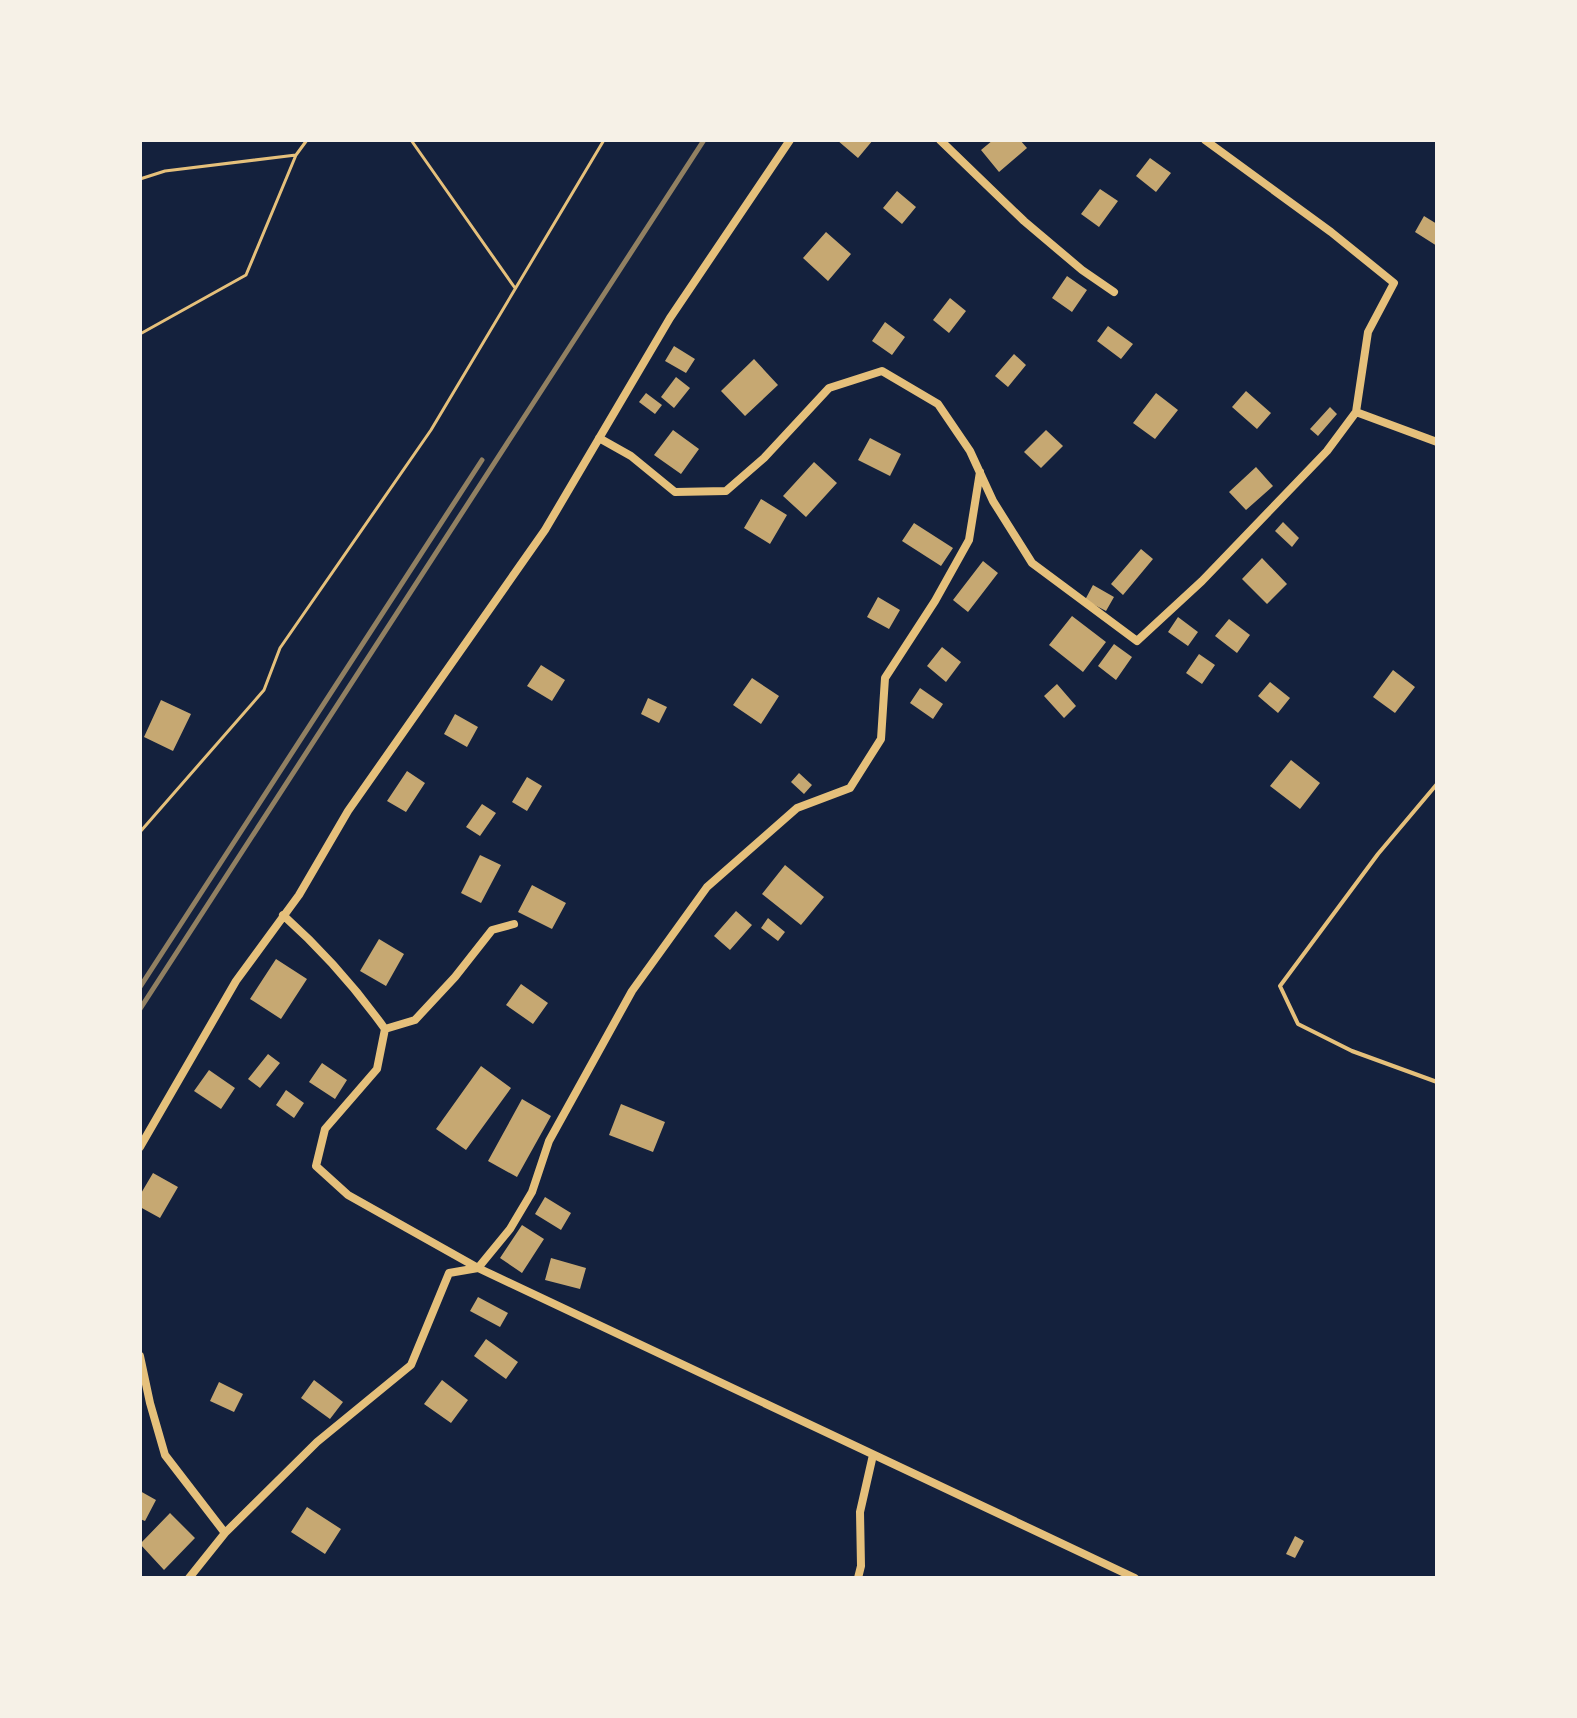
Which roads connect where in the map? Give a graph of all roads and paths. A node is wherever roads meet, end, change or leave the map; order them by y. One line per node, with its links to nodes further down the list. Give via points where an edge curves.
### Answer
1 (307, 140): 7 (path)
2 (411, 140): 9 (path)
3 (604, 140): 9 (path)
4 (790, 140): 13 (street, via 670,318)
5 (940, 140): 10 (street, via 1024,221)
6 (1205, 140): 12 (street, via 1394,283 1368,332)
7 (296, 155): 8 (path, via 165,171); 11 (path, via 246,275)
8 (140, 179)
9 (515, 288): 17 (path, via 431,430 280,648 264,690)
10 (1114, 292)
11 (140, 334)
12 (1356, 412): 14 (street); 15 (street, via 1327,451 1137,641 1032,563)
13 (599, 438): 15 (street, via 675,492 726,491 829,388 882,371 938,404); 18 (street, via 545,530 348,811)
14 (1437, 442)
15 (980, 472): 23 (street, via 969,540 885,678 881,739 874,751 850,788 797,808 707,887 632,991 549,1141 532,1192)
16 (1437, 784): 21 (lane, via 1280,986 1298,1024 1352,1051)
17 (140, 832)
18 (283, 915): 20 (street, via 315,944); 22 (street, via 236,981)
19 (514, 924): 20 (street, via 492,930 415,1020)
20 (385, 1029): 23 (street, via 377,1069 325,1129 316,1166 348,1195)
21 (1437, 1082)
22 (140, 1147)
23 (478, 1268): 25 (street); 26 (street, via 449,1273 411,1365 317,1442)
24 (140, 1356): 26 (street, via 165,1455)
25 (873, 1455): 28 (street, via 860,1512); 29 (street)
26 (225, 1533): 27 (street)
27 (189, 1578)
28 (858, 1578)
29 (1135, 1578)

